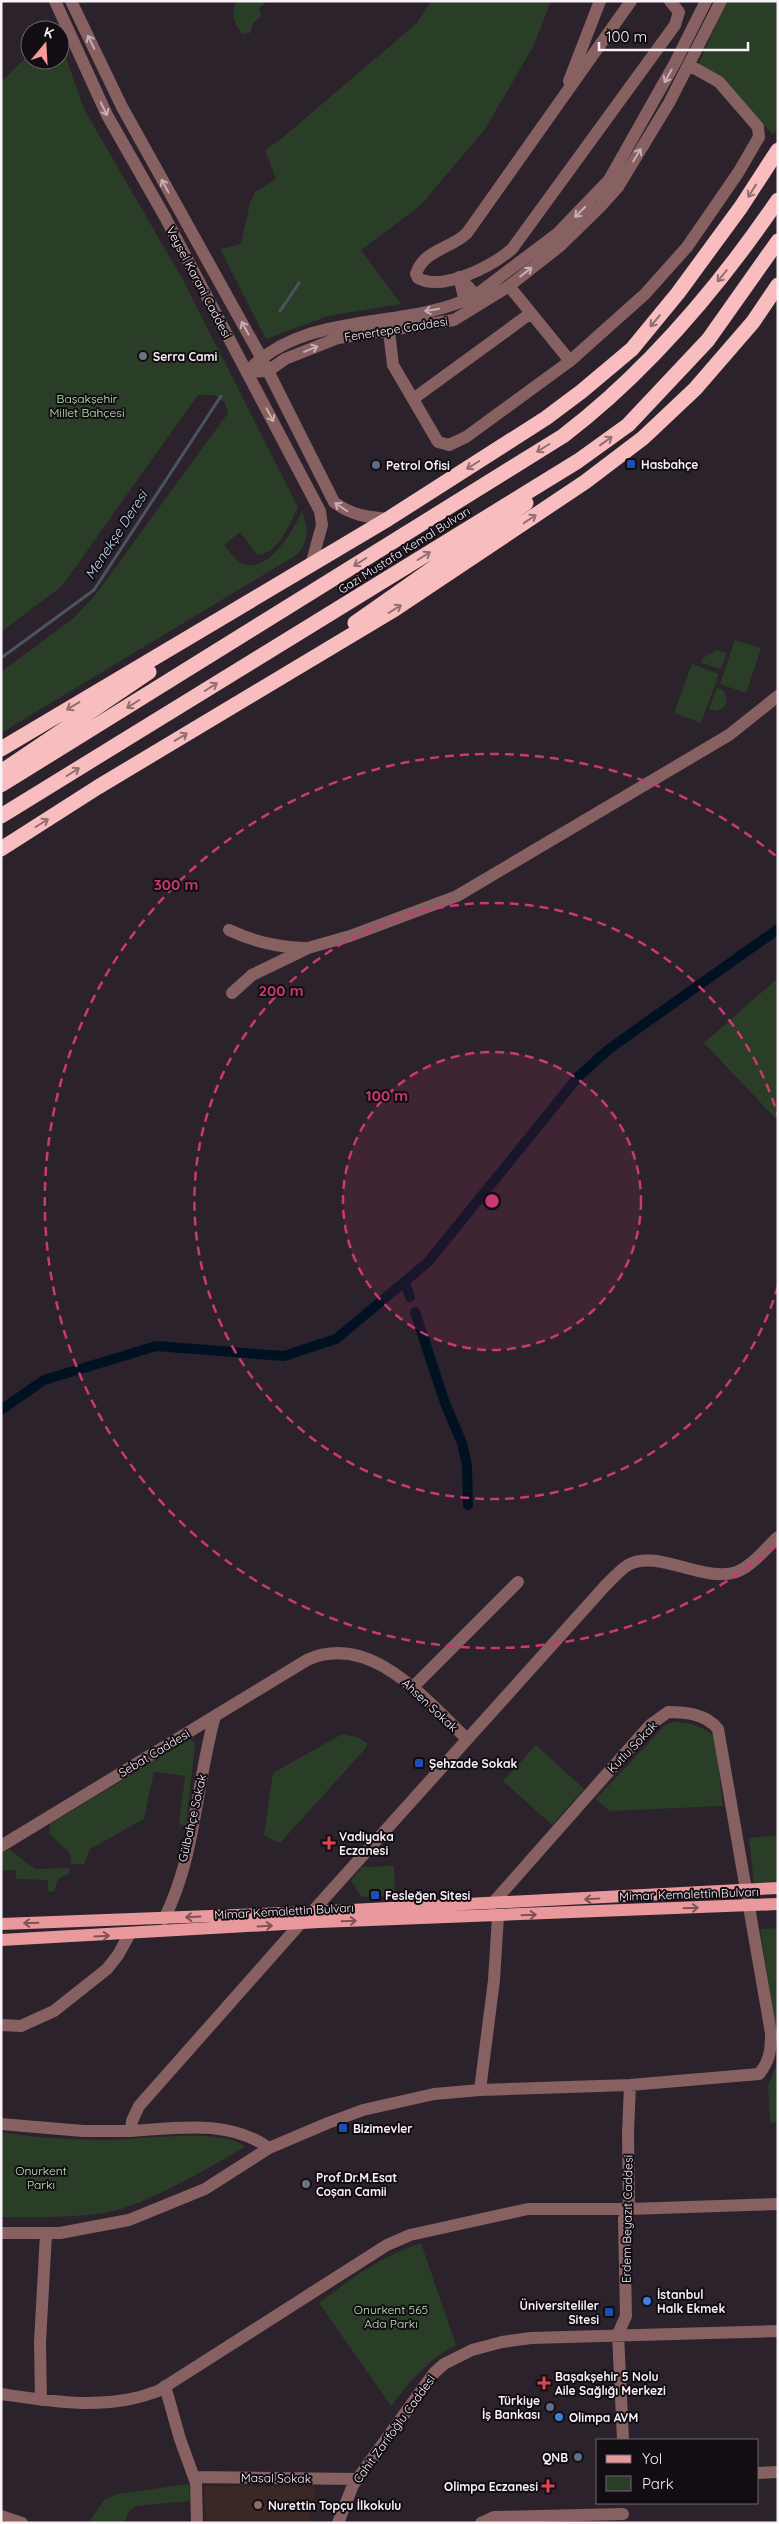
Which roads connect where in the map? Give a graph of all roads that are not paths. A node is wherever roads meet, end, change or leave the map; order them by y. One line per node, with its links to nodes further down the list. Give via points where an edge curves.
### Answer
1 (55, 1): 23 (street, Veysel Karani Caddesi, one-way to 23, via 107,115)
2 (71, 1): 20 (street, Veysel Karani Caddesi, one-way to 2, via 122,107)
3 (600, 1): 9 (street)
4 (631, 1): 9 (street)
5 (670, 1): 13 (street, via 679,12 675,26 519,240 501,258)
6 (706, 1): 16 (street, Fenertepe Caddesi, one-way to 16, via 676,63 609,180 558,233)
7 (721, 1): 8 (street, Fenertepe Caddesi)
8 (689, 65): 15 (street, Fenertepe Caddesi, one-way to 8, via 560,246 618,187); 21 (street, via 719,82 752,118 758,127 759,137 687,247 645,294)
9 (565, 95): 13 (street, via 467,234 454,244 435,251 422,262 416,274 431,284)
10 (778, 150): 26 (highway, one-way to 26, via 736,215 632,349 546,418)
11 (778, 200): 32 (highway, Gazi Mustafa Kemal Bulvarı, one-way to 32, via 752,238 682,325 602,406 562,436)
12 (774, 245): 25 (highway, Gazi Mustafa Kemal Bulvarı, one-way to 12, via 628,425 708,340)
13 (459, 277): 16 (street); 17 (street)
14 (778, 285): 28 (highway, one-way to 14, via 395,609 585,482 642,438 723,358)
15 (509, 286): 18 (street); 19 (street, Fenertepe Caddesi, via 454,320)
16 (476, 295): 17 (street, Fenertepe Caddesi)
17 (465, 301): 20 (street, Fenertepe Caddesi, one-way to 20, via 443,308 328,328)
18 (531, 313): 21 (street); 24 (street)
19 (390, 332): 22 (street, Fenertepe Caddesi, one-way to 19, via 285,359 338,338); 24 (street, via 393,365)
20 (261, 357): 22 (street, Veysel Karani Caddesi); 23 (street, Fenertepe Caddesi)
21 (570, 361): 24 (street, via 449,445 438,442)
22 (268, 371): 23 (street); 26 (street, Veysel Karani Caddesi, one-way to 22, via 362,517 334,502)
23 (247, 372): 27 (street, Veysel Karani Caddesi, one-way to 27, via 320,511 322,525)
24 (413, 399)
25 (578, 461): 28 (highway, via 522,507); 33 (highway, Gazi Mustafa Kemal Bulvarı, one-way to 25)
26 (388, 519): 27 (highway)
27 (311, 566): 30 (highway, one-way to 30); 31 (highway)
28 (285, 674): 34 (highway, one-way to 28)
29 (778, 696): 36 (street, via 729,735 456,896 350,936)
30 (1, 748)
31 (1, 772)
32 (1, 785)
33 (1, 816)
34 (1, 849)
35 (229, 930): 36 (street, via 256,942)
36 (308, 948): 37 (street, via 252,975)
37 (232, 993)
38 (778, 1538): 43 (street, via 735,1573 718,1575 649,1560 627,1566)
39 (518, 1582): 41 (street)
40 (307, 1660): 41 (street, Ahsen Sokak, via 325,1653 349,1653 377,1664); 42 (street, Sebat Caddesi)
41 (412, 1687): 43 (street, Ahsen Sokak)
42 (215, 1716): 44 (street, Sebat Caddesi); 52 (street, Gülbahçe Sokak, via 194,1823 172,1901)
43 (466, 1738): 50 (street)
44 (1, 1846)
45 (778, 1888): 46 (main road, Mimar Kemalettin Bulvarı)
46 (745, 1892): 47 (main road, Mimar Kemalettin Bulvarı, one-way to 47); 47 (street, Kutlu Sokak, via 718,1729 712,1721 702,1717 668,1712 650,1725 622,1754); 49 (street)
47 (492, 1904): 50 (main road, Mimar Kemalettin Bulvarı)
48 (778, 1904): 49 (main road, Mimar Kemalettin Bulvarı)
49 (748, 1906): 51 (main road, Mimar Kemalettin Bulvarı, one-way to 49); 59 (street, via 771,2033 771,2050 766,2066 759,2074)
50 (312, 1912): 52 (main road, Mimar Kemalettin Bulvarı, one-way to 52); 54 (main road)
51 (498, 1916): 54 (main road, Mimar Kemalettin Bulvarı, one-way to 51); 60 (street, via 494,1980)
52 (164, 1918): 53 (main road, Mimar Kemalettin Bulvarı, one-way to 53); 55 (main road)
53 (1, 1924)
54 (300, 1924): 55 (main road, Mimar Kemalettin Bulvarı, one-way to 54); 62 (street, via 139,2106)
55 (156, 1933): 56 (main road, Mimar Kemalettin Bulvarı)
56 (129, 1935): 57 (main road, Mimar Kemalettin Bulvarı, one-way to 56); 58 (street, via 106,1969 54,2011 21,2026)
57 (1, 1940)
58 (1, 2025)
59 (630, 2085): 60 (street); 65 (street, Erdem Beyazıt Caddesi)
60 (480, 2090): 63 (street, via 434,2094 363,2110)
61 (1, 2124): 62 (street, via 83,2131)
62 (131, 2131): 63 (street, via 188,2126 234,2131 255,2138)
63 (270, 2148): 67 (street, via 205,2189 129,2220)
64 (778, 2204): 65 (street)
65 (629, 2209): 69 (street, Erdem Beyazıt Caddesi, via 624,2218 626,2316); 70 (street, via 513,2211 410,2235 387,2245 315,2289)
66 (1, 2233): 67 (street)
67 (46, 2234): 72 (street, via 40,2342)
68 (778, 2331): 69 (street, Cahit Zarifoğlu Caddesi)
69 (618, 2334): 73 (street, Erdem Beyazıt Caddesi); 77 (street, Cahit Zarifoğlu Caddesi, via 509,2341 458,2356 444,2364 424,2384)
70 (165, 2386): 72 (street, via 143,2397 114,2403); 76 (street)
71 (1, 2394): 72 (street)
72 (41, 2400)
73 (623, 2439)
74 (778, 2472): 75 (street)
75 (759, 2473)
76 (194, 2477): 77 (street, Masal Sokak); 81 (street)
77 (357, 2479): 82 (street, Cahit Zarifoğlu Caddesi)
78 (624, 2513): 83 (street, via 494,2517)
79 (1, 2516): 80 (street)
80 (22, 2523)
81 (198, 2523)
82 (338, 2523)
83 (480, 2523)

